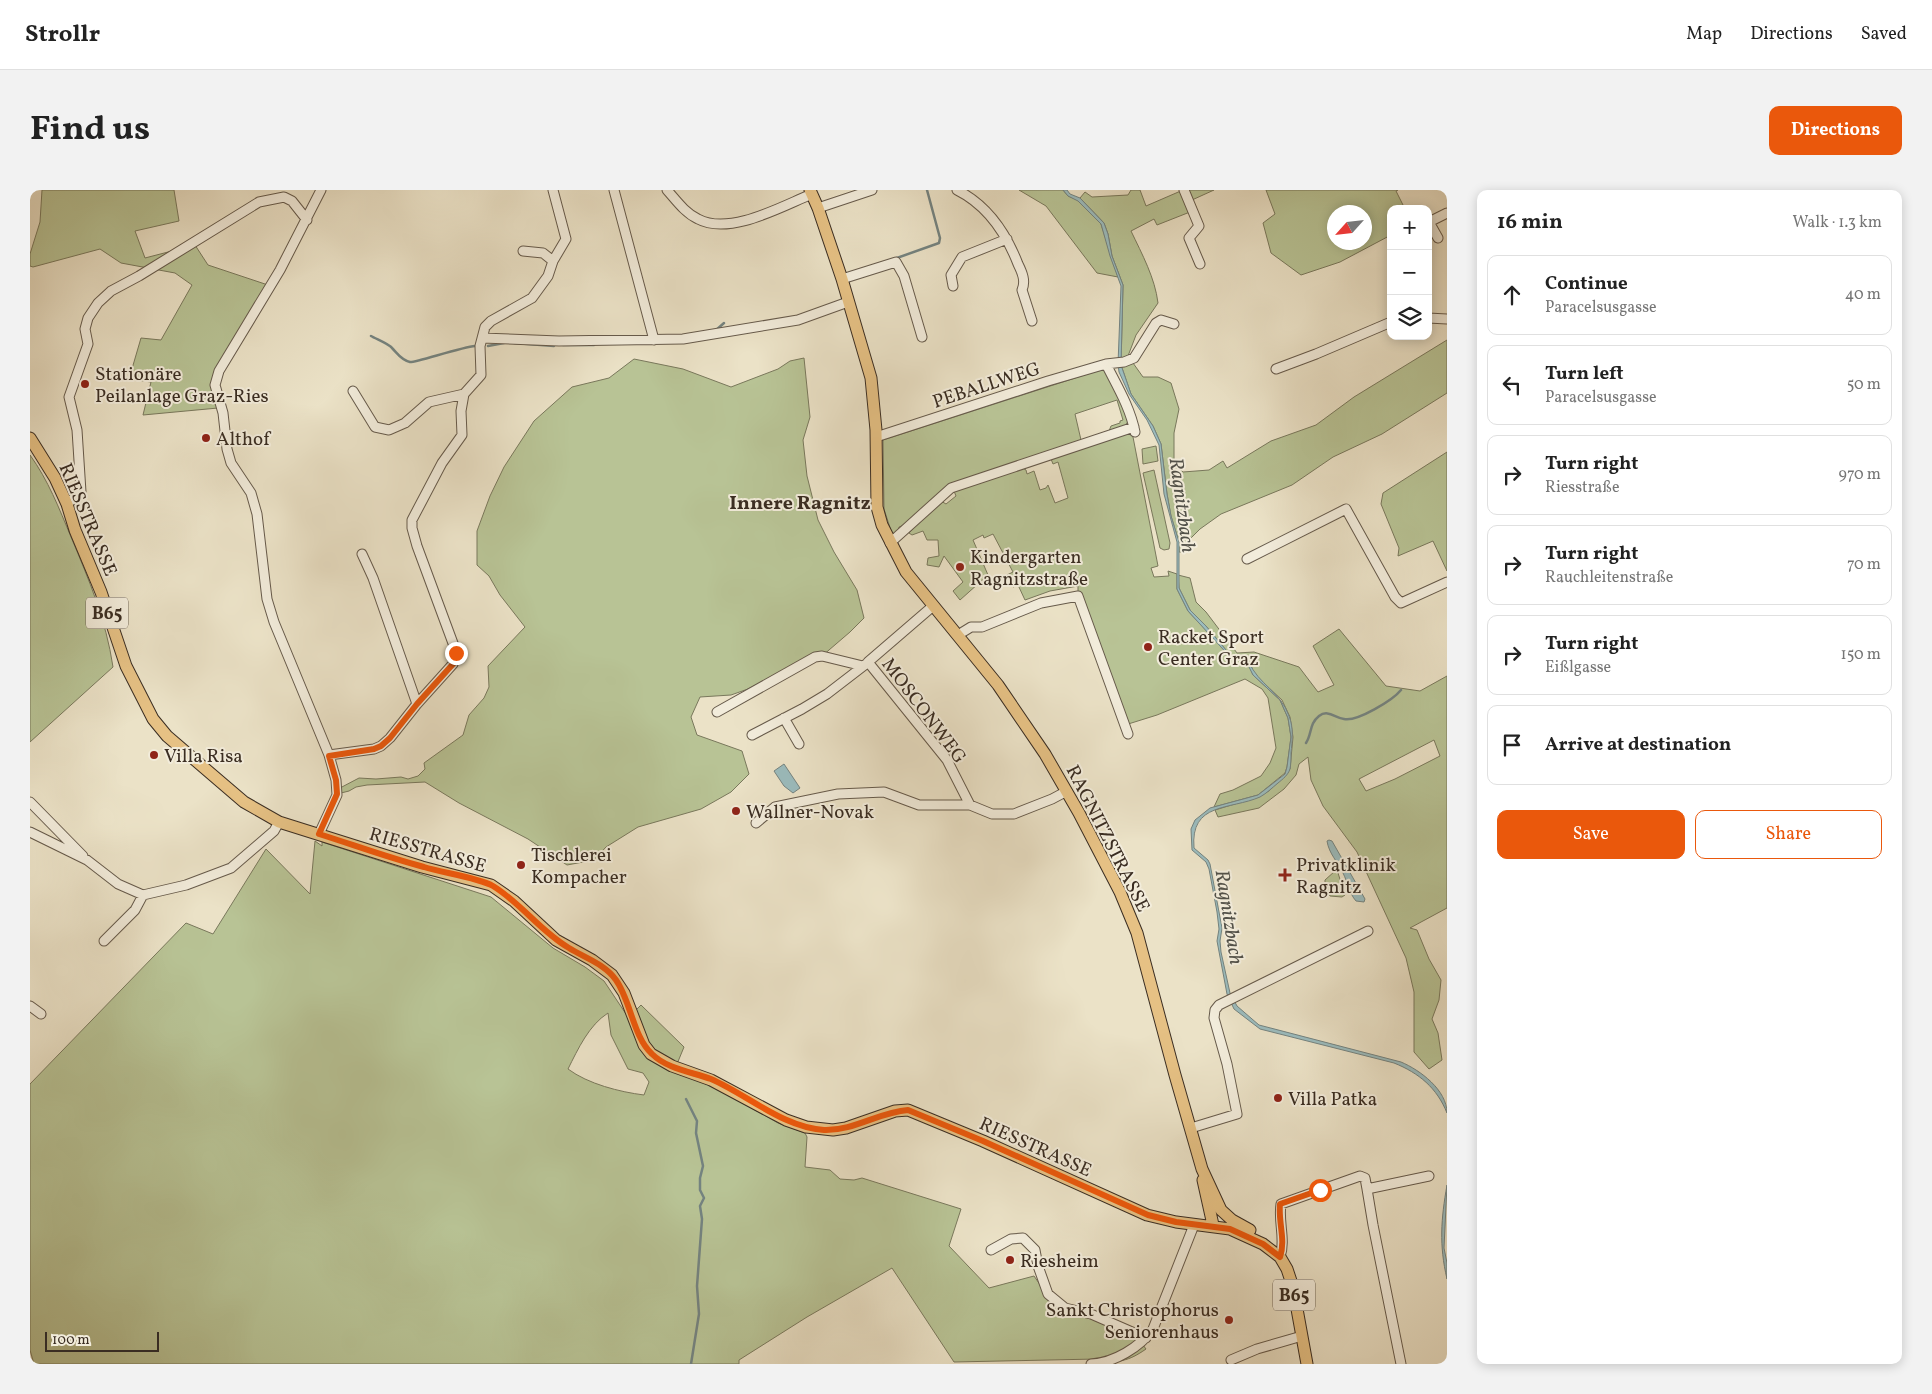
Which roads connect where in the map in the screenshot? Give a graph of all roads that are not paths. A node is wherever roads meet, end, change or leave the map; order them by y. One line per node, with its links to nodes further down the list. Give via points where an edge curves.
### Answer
1 (321, 190): 11 (street)
2 (553, 190): 15 (street, via 566,238)
3 (614, 190): 27 (street)
4 (667, 190): 8 (street, via 687,212 712,223 751,219)
5 (872, 190): 9 (street)
6 (957, 190): 13 (street, via 983,208)
7 (1184, 190): 16 (street, via 1199,226 1189,238)
8 (811, 192): 9 (main road, RAGNITZSTRASSE)
9 (818, 208): 17 (main road, RAGNITZSTRASSE)
10 (1447, 212): 12 (street, via 1430,222)
11 (307, 220): 34 (street, via 292,201 284,197 259,202 111,291 98,303 84,329 88,344 69,397 77,430 81,492); 48 (street, via 219,371 215,386 231,463 251,493 257,514 267,599 274,622)
12 (1438, 238)
13 (1007, 239): 18 (street, via 962,257 951,275); 22 (street, via 1023,276 1022,290)
14 (523, 251): 15 (street, via 543,253)
15 (553, 261): 26 (street, via 548,276 532,298 491,322 485,327)
16 (1200, 264)
17 (842, 279): 19 (main road, RAGNITZSTRASSE); 25 (street, via 896,262 904,276)
18 (953, 286)
19 (848, 302): 27 (street, via 798,320 683,339); 32 (main road, RAGNITZSTRASSE, via 871,378)
20 (1432, 318): 21 (street)
21 (1447, 319)
22 (1032, 322)
23 (1174, 324): 28 (street, PEBALLWEG, via 1161,320 1156,322 1134,358)
24 (1387, 324): 29 (street)
25 (922, 337)
26 (482, 338): 27 (street); 31 (street, via 481,376)
27 (654, 340)
28 (1106, 364): 32 (street, PEBALLWEG); 35 (street, via 1123,396 1135,430 952,488)
29 (1276, 369)
30 (353, 391): 31 (street, via 375,427 389,430 405,423 429,402)
31 (464, 394): 42 (street, via 462,435 442,463 412,520 412,528 456,653 453,664)
32 (876, 437): 35 (main road, RAGNITZSTRASSE, via 877,507)
33 (30, 438): 34 (main road, RIESSTRASSE / B65)
34 (67, 504): 52 (main road, RIESSTRASSE / B65, via 126,666 153,719 166,736 231,792)
35 (890, 543): 39 (main road, RAGNITZSTRASSE, via 906,572)
36 (362, 554): 42 (street)
37 (1247, 559): 38 (street, via 1346,509 1395,598 1401,603)
38 (1447, 582)
39 (933, 606): 40 (main road, RAGNITZSTRASSE); 41 (street, MOSCONWEG)
40 (958, 635): 46 (street, via 971,627 982,627 1041,603 1078,596); 49 (main road, RAGNITZSTRASSE, via 998,685 1046,754)
41 (866, 664): 43 (street, MOSCONWEG, via 815,657); 44 (street, MOSCONWEG, via 827,694); 51 (street, MOSCONWEG, via 947,760)
42 (417, 704): 48 (street, via 381,746)
43 (717, 712)
44 (784, 718): 45 (street, MOSCONWEG); 47 (street)
45 (752, 734)
46 (1128, 734)
47 (800, 744)
48 (329, 756): 55 (street, via 337,794)
49 (1067, 791): 51 (street, via 1014,814 992,814); 62 (main road, RAGNITZSTRASSE, via 1120,892 1137,932)
50 (30, 802): 56 (street)
51 (970, 805): 53 (street, via 919,806 884,792 838,794 775,807)
52 (279, 822): 55 (main road, RIESSTRASSE / B65); 57 (street, via 274,831 231,868 186,885)
53 (756, 823)
54 (30, 832): 56 (street)
55 (319, 834): 67 (main road, RIESSTRASSE / B65, via 491,885 514,901 556,940 612,975 624,993 651,1054 672,1066 711,1080 786,1120 806,1127 833,1130 908,1110 1133,1209)
56 (87, 860): 57 (street, via 118,884)
57 (144, 895): 59 (street, via 135,910)
58 (1368, 932): 62 (street, via 1223,1003 1215,1010 1214,1018 1237,1114)
59 (104, 942)
60 (30, 1006): 61 (street)
61 (41, 1014)
62 (1191, 1128): 63 (main road, RAGNITZSTRASSE)
63 (1202, 1168): 66 (main road, RAGNITZSTRASSE); 68 (main road, RAGNITZSTRASSE, via 1203,1186)
64 (1429, 1176): 65 (street)
65 (1367, 1190): 71 (street, via 1365,1178 1360,1176 1280,1204 1283,1247); 77 (street)
66 (1221, 1210): 68 (main road, via 1221,1218); 69 (main road, RAGNITZSTRASSE, via 1258,1235)
67 (1194, 1225): 68 (main road, RIESSTRASSE / B65); 73 (street, via 1153,1329)
68 (1215, 1226): 69 (main road, RIESSTRASSE / B65, via 1236,1231)
69 (1263, 1244): 71 (main road, RIESSTRASSE / B65)
70 (991, 1250): 73 (street, via 1011,1238 1023,1238 1035,1250 1048,1294 1065,1308 1091,1314)
71 (1280, 1257): 72 (main road, RIESSTRASSE / B65, via 1293,1287)
72 (1302, 1336): 74 (street); 76 (main road, RIESSTRASSE / B65)
73 (1146, 1338): 75 (street, via 1122,1355)
74 (1231, 1360)
75 (1091, 1364)
76 (1307, 1364)
77 (1401, 1364)

